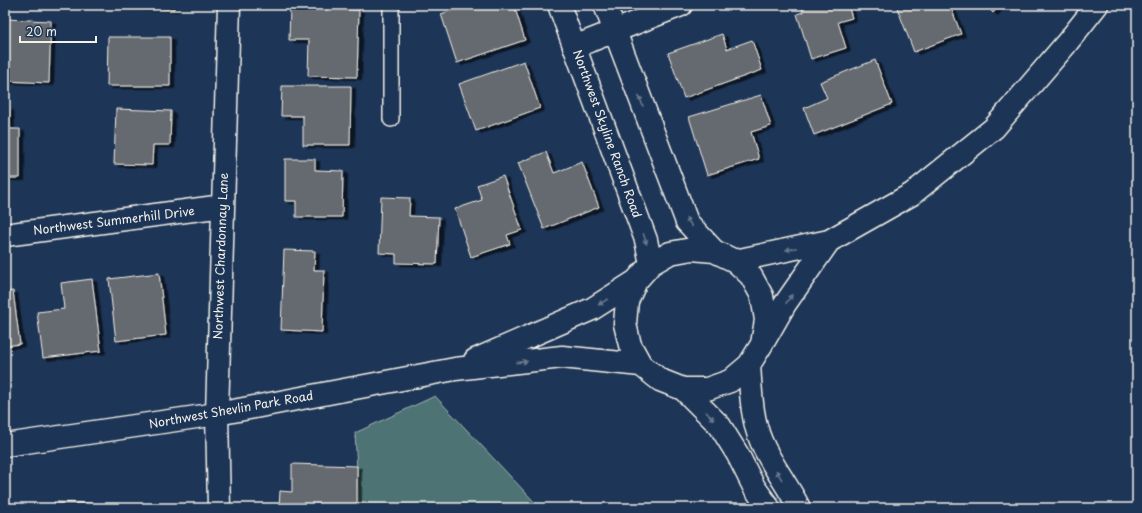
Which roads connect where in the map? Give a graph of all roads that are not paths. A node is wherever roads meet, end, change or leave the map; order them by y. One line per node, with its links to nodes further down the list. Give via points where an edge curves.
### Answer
1 (229, 5): 10 (street, Northwest Chardonnay Lane)
2 (391, 5): 9 (lane)
3 (559, 5): 8 (street, Northwest Skyline Ranch Road)
4 (604, 5): 7 (street)
5 (681, 5): 7 (street)
6 (1097, 5): 12 (street, via 994,128 912,194)
7 (614, 31): 8 (street); 13 (street, one-way to 7, via 687,222)
8 (574, 47): 15 (street, Northwest Skyline Ranch Road, one-way to 15, via 646,240)
9 (391, 119)
10 (223, 206): 11 (street, Northwest Summerhill Drive); 22 (street, Northwest Chardonnay Lane)
11 (5, 235)
12 (829, 241): 14 (street, one-way to 14); 17 (street, one-way to 12, via 785,304)
13 (714, 251): 14 (street); 15 (street, via 692,249 670,253)
14 (735, 261): 17 (street, via 751,276 762,296 766,320)
15 (651, 264): 16 (street)
16 (636, 281): 18 (street, via 627,301 625,324 630,345); 20 (street, Northwest Shevlin Park Road, one-way to 20, via 592,309)
17 (762, 344): 19 (street)
18 (641, 364): 20 (street, Northwest Shevlin Park Road, one-way to 18, via 562,357); 21 (street, via 660,380)
19 (749, 365): 21 (street, via 725,383 707,389); 26 (street, one-way to 19, via 761,440 754,412)
20 (455, 369): 22 (street, Northwest Shevlin Park Road)
21 (683, 389): 25 (street, one-way to 25, via 720,426 754,487)
22 (216, 414): 23 (street, Northwest Shevlin Park Road); 24 (street, Northwest Chardonnay Lane)
23 (5, 446)
24 (219, 508)
25 (769, 508)
26 (799, 508)

